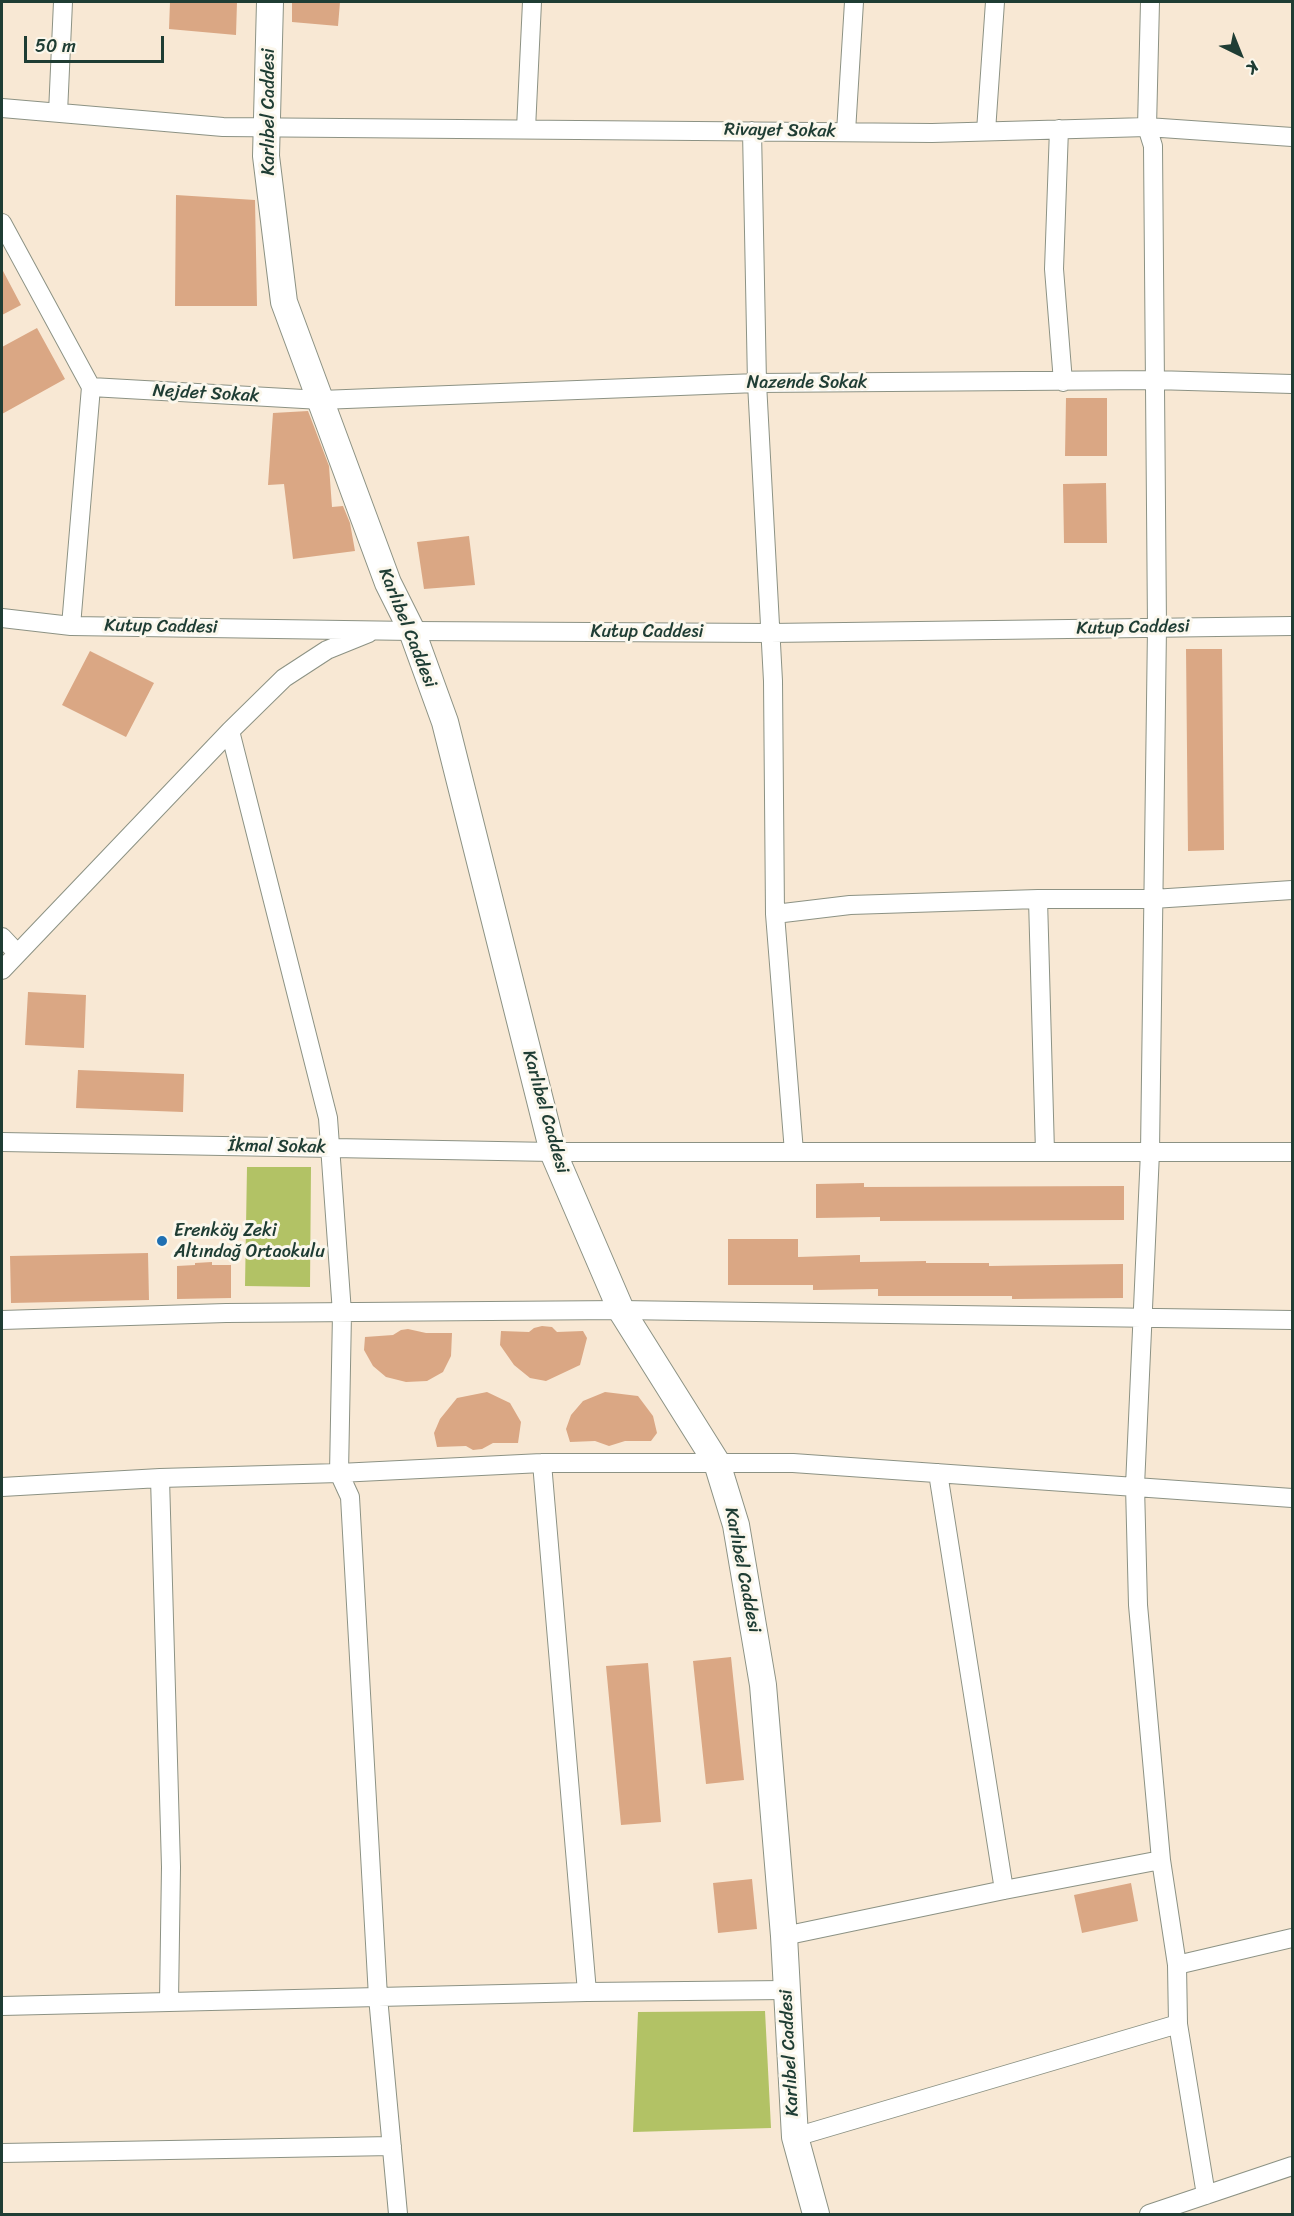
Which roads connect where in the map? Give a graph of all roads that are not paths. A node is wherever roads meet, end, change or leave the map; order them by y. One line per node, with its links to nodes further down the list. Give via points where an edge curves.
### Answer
1 (63, 2): 8 (street)
2 (270, 2): 9 (street, Karlıbel Caddesi)
3 (532, 2): 11 (street)
4 (854, 2): 15 (street)
5 (995, 2): 14 (street)
6 (1150, 2): 10 (street)
7 (2, 108): 8 (street, Rivayet Sokak)
8 (58, 112): 9 (street, Rivayet Sokak, via 223,127)
9 (267, 127): 11 (street, Rivayet Sokak); 23 (street, Karlıbel Caddesi, via 266,156 284,302)
10 (1147, 127): 12 (street, Rivayet Sokak); 16 (street, Rivayet Sokak); 18 (street, via 1153,146)
11 (526, 129): 13 (street, Rivayet Sokak)
12 (1059, 129): 14 (street, Rivayet Sokak); 19 (street, via 1054,269)
13 (752, 131): 15 (street, Rivayet Sokak); 20 (street)
14 (986, 131): 15 (street, Rivayet Sokak)
15 (846, 132)
16 (1293, 137)
17 (2, 223): 22 (street)
18 (1154, 380): 19 (street, Nazende Sokak); 21 (street, Nazende Sokak); 27 (street)
19 (1063, 382): 20 (street, Nazende Sokak)
20 (757, 383): 23 (street, Nazende Sokak); 30 (street)
21 (1293, 384)
22 (91, 387): 23 (street, Nejdet Sokak); 25 (street)
23 (321, 400): 29 (street, Karlıbel Caddesi, via 388,583)
24 (2, 618): 25 (street, Kutup Caddesi)
25 (71, 626): 28 (street, Kutup Caddesi)
26 (1293, 626): 27 (street, Kutup Caddesi)
27 (1156, 627): 30 (street, Kutup Caddesi); 34 (street)
28 (376, 630): 29 (street, Kutup Caddesi); 31 (street, via 327,650 284,678)
29 (412, 631): 30 (street, Kutup Caddesi); 41 (street, Karlıbel Caddesi, via 445,722)
30 (770, 633): 35 (street)
31 (230, 731): 37 (street); 40 (street, via 328,1118)
32 (1293, 890): 34 (street)
33 (1038, 898): 34 (street); 35 (street, via 850,905); 43 (street)
34 (1153, 899): 44 (street)
35 (775, 914): 42 (street)
36 (2, 937): 37 (street)
37 (17, 953): 38 (street)
38 (2, 970)
39 (2, 1142): 40 (street, İkmal Sokak)
40 (329, 1148): 41 (street, İkmal Sokak); 47 (street)
41 (553, 1152): 42 (street, İkmal Sokak); 46 (street, Karlıbel Caddesi)
42 (794, 1152): 43 (street, İkmal Sokak)
43 (1045, 1152): 44 (street, İkmal Sokak)
44 (1150, 1152): 45 (street, İkmal Sokak); 48 (street)
45 (1293, 1152)
46 (621, 1310): 47 (street); 48 (street); 52 (street, Karlıbel Caddesi)
47 (342, 1313): 49 (street, via 226,1312); 53 (street)
48 (1143, 1317): 50 (street); 56 (street)
49 (2, 1320)
50 (1293, 1320)
51 (542, 1463): 52 (street); 53 (street); 65 (street)
52 (717, 1463): 54 (street, via 793,1463); 61 (street, Karlıbel Caddesi, via 736,1525 763,1685)
53 (339, 1473): 55 (street); 66 (street, via 350,1497)
54 (938, 1473): 56 (street); 60 (street)
55 (160, 1478): 57 (street); 67 (street, via 171,1867)
56 (1136, 1486): 58 (street); 59 (street, via 1138,1605)
57 (2, 1487)
58 (1293, 1498)
59 (1161, 1860): 60 (street); 63 (street)
60 (1004, 1890): 61 (street)
61 (784, 1936): 64 (street, Karlıbel Caddesi)
62 (1293, 1938): 63 (street)
63 (1177, 1965): 69 (street)
64 (786, 1989): 65 (street); 70 (street, Karlıbel Caddesi)
65 (586, 1992): 66 (street)
66 (378, 1997): 67 (street); 71 (street)
67 (169, 2001): 68 (street)
68 (2, 2006)
69 (1178, 2024): 70 (street); 74 (street)
70 (795, 2137): 76 (street, Karlıbel Caddesi)
71 (392, 2146): 72 (street); 75 (street)
72 (2, 2153)
73 (1293, 2166): 74 (street)
74 (1206, 2195): 77 (street)
75 (398, 2214)
76 (816, 2214)
77 (1149, 2214)

